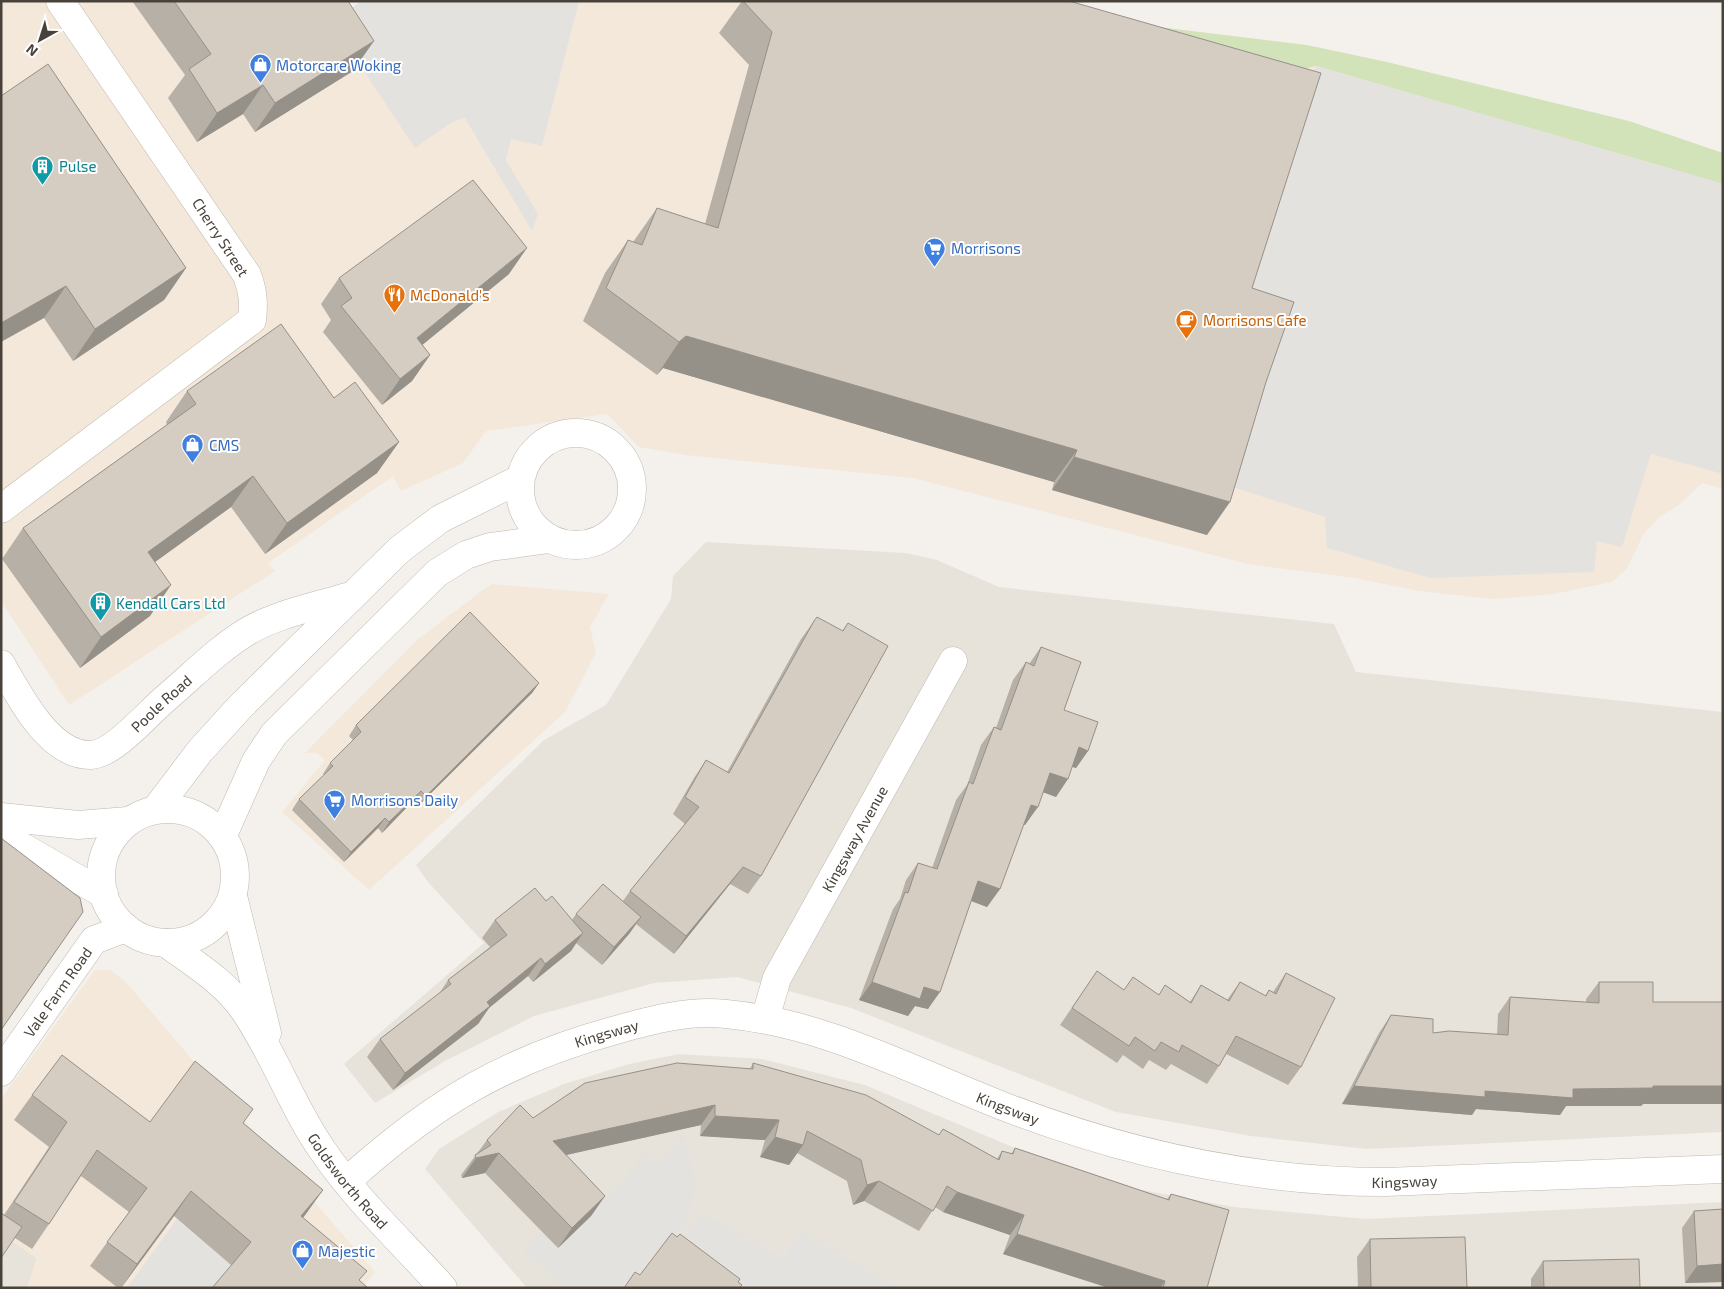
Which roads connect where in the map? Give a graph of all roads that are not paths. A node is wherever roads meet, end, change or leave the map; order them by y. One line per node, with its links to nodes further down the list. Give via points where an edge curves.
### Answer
1 (60, 1): 3 (street, Cherry Street, via 247,275 254,304 252,320)
2 (520, 479): 4 (street, via 521,502 528,520); 4 (street, via 526,461 542,442 571,432 591,434 605,440 620,453 628,467 633,486 630,508 620,525 601,540 582,546); 5 (street, via 440,519 399,550)
3 (1, 509)
4 (549, 539): 12 (street, via 490,547 466,555 438,574 274,734 256,761)
5 (352, 595): 7 (street, Poole Road, via 269,621 248,631 218,653 128,734 92,755 68,750 46,734); 8 (street, via 200,750)
6 (953, 661): 17 (street, Kingsway Avenue, via 777,978)
7 (1, 664)
8 (156, 809): 10 (street); 12 (street, via 189,811 208,820)
9 (1, 817): 10 (street, via 78,825)
10 (128, 821): 13 (street, via 112,837 103,857 101,876)
11 (1, 831): 13 (street, via 19,845)
12 (223, 835): 14 (street, via 232,854 236,875)
13 (104, 894): 15 (street, via 111,911)
14 (233, 896): 16 (street, via 223,915 208,931 188,940); 18 (street, Goldsworth Road)
15 (126, 928): 16 (street, via 145,939); 19 (street, Vale Farm Road, via 94,940)
16 (166, 943): 18 (street, Goldsworth Road, via 218,983 243,1008)
17 (765, 1019): 20 (street, Kingsway, via 858,1047 1069,1130 1197,1163 1274,1176 1336,1182 1386,1182); 21 (street, Kingsway, via 723,1014 670,1017 554,1048 474,1085 384,1147)
18 (273, 1059): 21 (street, Goldsworth Road, via 310,1132)
19 (5, 1066)
20 (1723, 1169)
21 (347, 1181): 22 (street, Goldsworth Road)
22 (443, 1288)

